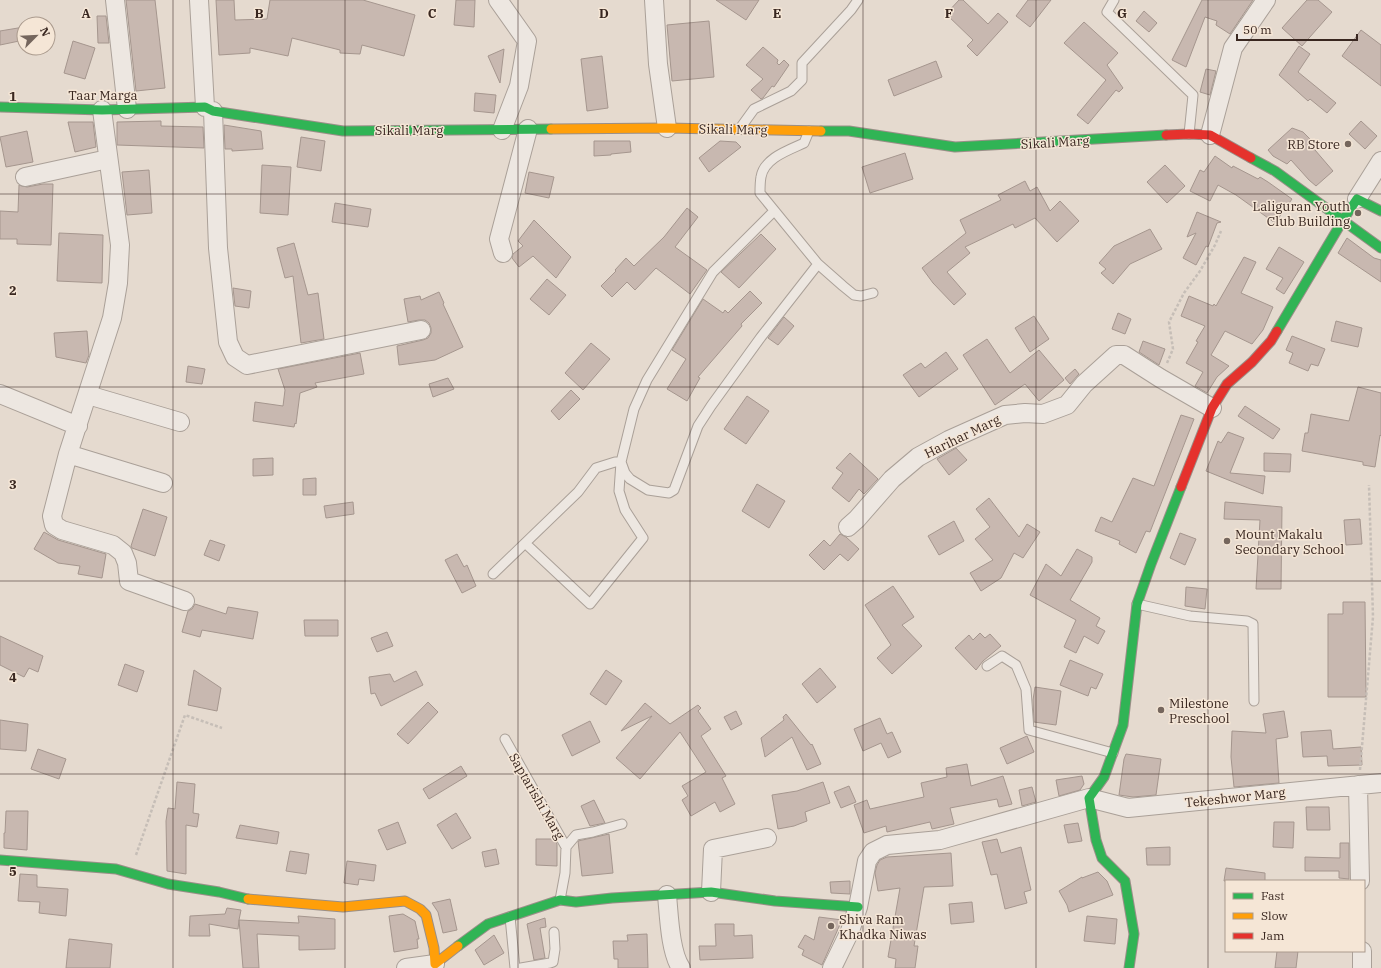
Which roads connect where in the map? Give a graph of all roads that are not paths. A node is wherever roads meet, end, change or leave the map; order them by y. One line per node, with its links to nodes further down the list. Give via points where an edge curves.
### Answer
1 (115, 0): 9 (street)
2 (199, 0): 10 (street)
3 (498, 0): 14 (street, via 527,41 519,86)
4 (654, 0): 12 (street, via 658,64)
5 (858, 0): 15 (lane, via 802,63 802,80 791,91 754,109)
6 (1114, 0): 17 (lane, via 1107,12 1193,95)
7 (1266, 0): 18 (street, via 1233,48)
8 (0, 107): 11 (street, Taar Marga)
9 (127, 109): 10 (street, Taar Marga); 11 (street, Taar Marga)
10 (209, 109): 14 (street, Sikali Marg, via 343,131); 30 (street, via 218,248 228,342 235,357 247,365)
11 (102, 110): 19 (street)
12 (667, 128): 13 (street, Sikali Marg); 15 (street, Sikali Marg)
13 (528, 129): 14 (street, Sikali Marg); 27 (street, via 499,239)
14 (502, 130)
15 (740, 130): 16 (street, Sikali Marg)
16 (809, 131): 17 (street, Sikali Marg, via 849,132 955,147); 23 (lane, via 804,144 780,154 766,166 760,176 760,193)
17 (1189, 134): 18 (street, Sikali Marg)
18 (1210, 135): 25 (street, Sikali Marg, via 1275,171)
19 (108, 159): 21 (street); 32 (street, via 120,245 118,283 112,318)
20 (1381, 161): 22 (street)
21 (25, 177)
22 (1357, 199): 24 (street); 25 (street)
23 (774, 211): 28 (lane); 37 (lane, via 713,272 658,361 634,409)
24 (1381, 211)
25 (1343, 220): 26 (street, Sikali Marg); 33 (street, via 1271,341 1227,384)
26 (1381, 248)
27 (503, 253)
28 (818, 264): 29 (lane, via 854,295); 37 (lane, via 710,406 698,426 674,490 669,493 648,490 630,479)
29 (874, 293)
30 (421, 330)
31 (0, 394): 35 (street)
32 (88, 395): 34 (street); 35 (street)
33 (1212, 408): 39 (street, Harihar Marg, via 1124,355 1116,355 1084,384 1067,405 1042,414 1025,412 1005,415 918,457 892,479); 43 (street)
34 (180, 422)
35 (78, 426): 36 (street)
36 (68, 454): 38 (street); 42 (street, via 52,516 54,525 62,530 113,545 123,553 129,581)
37 (621, 462): 40 (lane, via 596,468 578,492); 40 (lane, via 619,491 625,510 643,538 590,604)
38 (163, 483)
39 (848, 527)
40 (525, 543): 41 (lane)
41 (493, 574)
42 (185, 601)
43 (1137, 604): 45 (lane, via 1190,616 1248,621 1252,624); 47 (street, via 1123,725)
44 (987, 666): 47 (lane, via 1002,656 1016,665 1026,689 1029,730)
45 (1254, 701)
46 (505, 739): 53 (lane, Saptarishi Marg)
47 (1113, 753): 50 (street, via 1104,777)
48 (1381, 783): 49 (street, Tekeshwor Marg)
49 (1358, 785): 50 (street, Tekeshwor Marg, via 1128,808); 55 (street)
50 (1089, 798): 59 (street, via 940,840 887,845 872,852 867,861); 69 (street, via 1096,840 1102,858 1125,881 1134,934)
51 (622, 824): 53 (lane, via 576,835)
52 (767, 838): 56 (street, via 713,849)
53 (566, 846): 58 (lane, Saptarishi Marg)
54 (0, 860): 63 (street, via 116,869 168,884 253,900 343,907 405,901 426,915)
55 (1360, 880)
56 (711, 892): 57 (street); 59 (street, via 775,901)
57 (667, 895): 58 (street, via 576,902); 67 (street, via 674,950 678,964)
58 (560, 900): 60 (street)
59 (858, 907): 68 (street, via 850,931)
60 (510, 917): 63 (street, via 488,924); 65 (lane)
61 (554, 932): 66 (lane, via 553,962)
62 (1362, 952): 70 (street)
63 (435, 964): 64 (street)
64 (406, 968)
65 (515, 968)
66 (521, 968)
67 (682, 968)
68 (832, 968)
69 (1129, 968)
70 (1362, 968)

